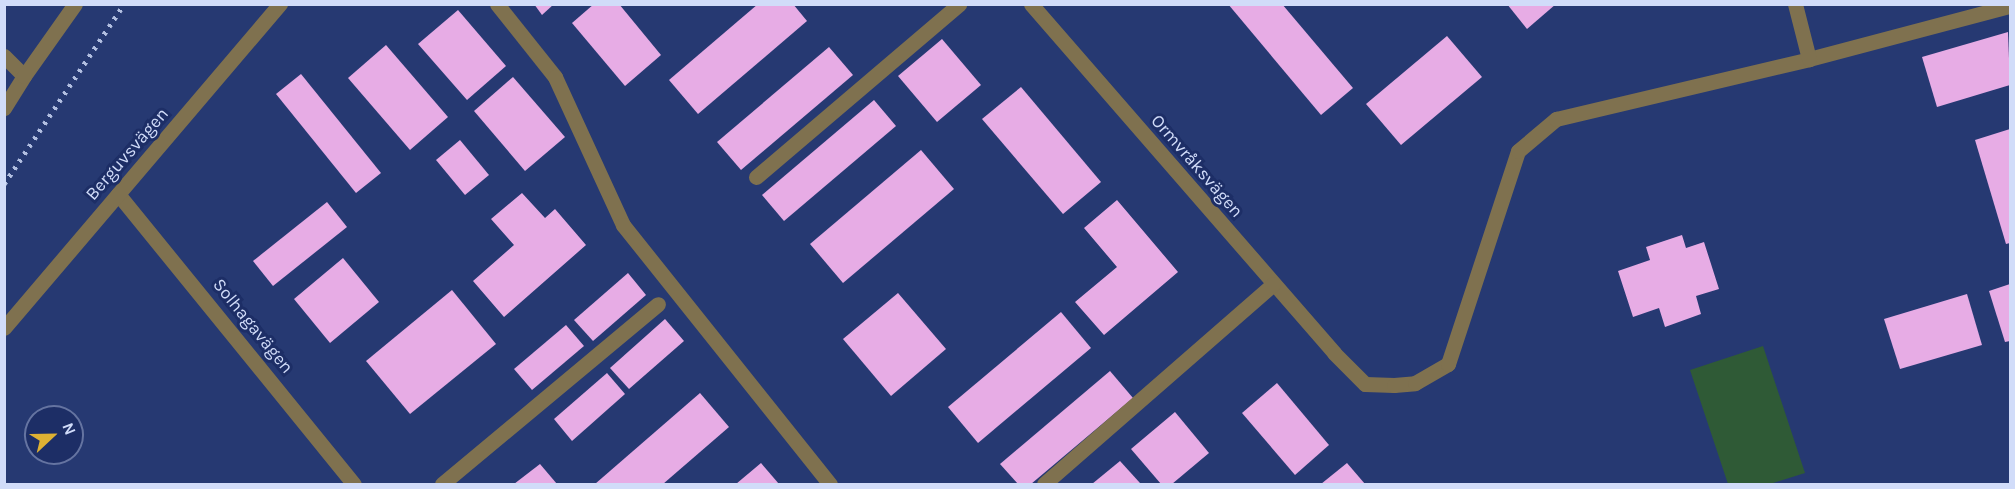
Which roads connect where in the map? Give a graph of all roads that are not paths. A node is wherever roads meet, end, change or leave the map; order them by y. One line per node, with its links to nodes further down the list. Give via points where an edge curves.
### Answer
1 (75, 4): 10 (street)
2 (280, 4): 13 (street, Berguvsvägen)
3 (497, 4): 19 (street, via 555,77 623,225)
4 (959, 4): 12 (street)
5 (1031, 4): 14 (street, Ormvråksvägen)
6 (1795, 4): 9 (street)
7 (2010, 6): 9 (street, Ormvråksvägen)
8 (4, 56): 10 (street)
9 (1809, 59): 14 (street, Ormvråksvägen, via 1556,119 1518,151 1448,364 1414,383 1365,384)
10 (24, 76): 11 (street)
11 (4, 108)
12 (756, 177)
13 (118, 194): 16 (street, Berguvsvägen); 17 (street, Solhagavägen)
14 (1273, 284): 20 (street)
15 (658, 304): 18 (street)
16 (4, 328)
17 (354, 484)
18 (442, 484)
19 (830, 484)
20 (1044, 484)

